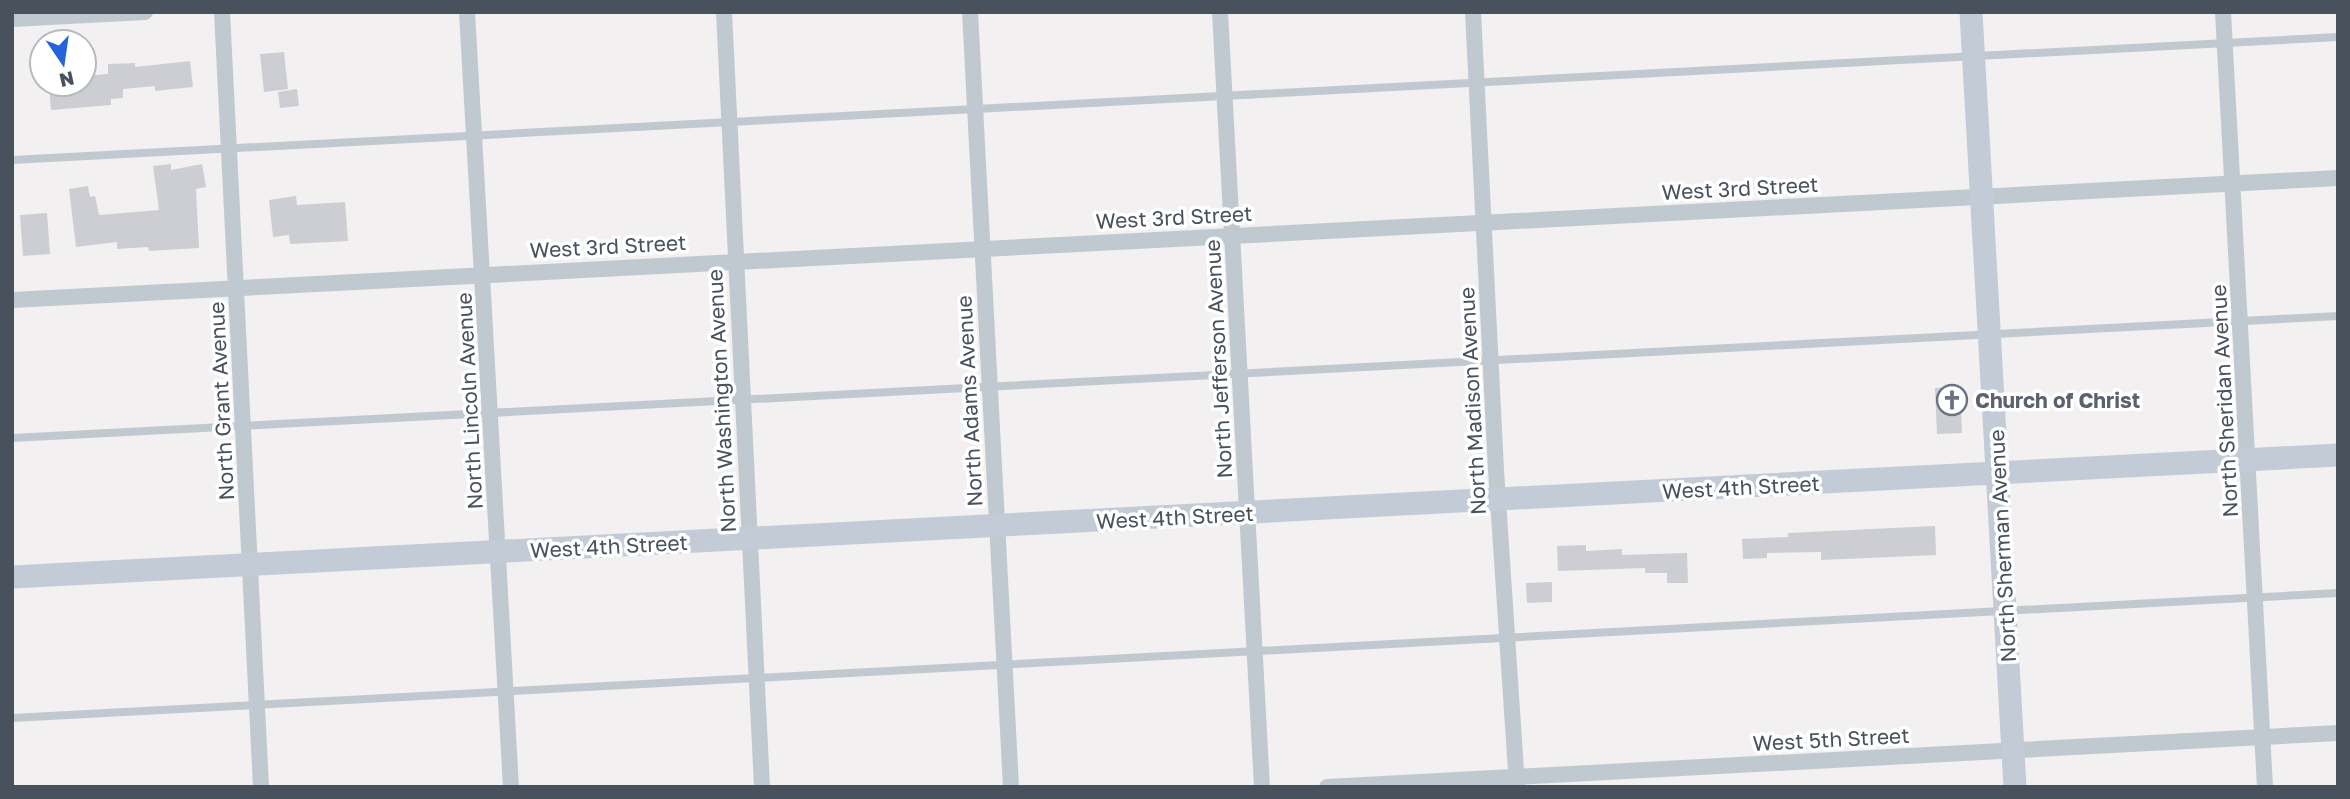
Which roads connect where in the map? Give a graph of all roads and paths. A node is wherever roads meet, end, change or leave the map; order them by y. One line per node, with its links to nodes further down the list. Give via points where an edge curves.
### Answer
1 (145, 12): 10 (street)
2 (222, 12): 19 (street, North Grant Avenue)
3 (467, 12): 18 (street, North Lincoln Avenue)
4 (723, 12): 17 (street, North Washington Avenue)
5 (970, 12): 16 (street, North Adams Avenue)
6 (1220, 12): 15 (street, North Jefferson Avenue)
7 (1473, 12): 14 (street, North Madison Avenue)
8 (1970, 12): 13 (main road, North Sherman Avenue)
9 (2222, 12): 12 (street, North Sheridan Avenue)
10 (12, 19)
11 (2338, 37): 12 (lane)
12 (2224, 43): 13 (lane); 22 (street, North Sheridan Avenue)
13 (1973, 57): 14 (lane); 23 (main road, North Sherman Avenue)
14 (1477, 84): 15 (lane); 24 (street, North Madison Avenue)
15 (1226, 97): 16 (lane); 25 (street, North Jefferson Avenue)
16 (975, 110): 17 (lane); 26 (street, North Adams Avenue)
17 (729, 121): 18 (lane); 27 (street, North Washington Avenue)
18 (475, 136): 19 (lane); 28 (street, North Lincoln Avenue)
19 (229, 149): 20 (lane); 29 (street, North Grant Avenue)
20 (12, 160)
21 (2338, 178): 22 (street, West 3rd Street)
22 (2233, 184): 23 (street, West 3rd Street); 32 (street, North Sheridan Avenue)
23 (1981, 197): 24 (street, West 3rd Street); 33 (main road, North Sherman Avenue)
24 (1483, 222): 25 (street, West 3rd Street); 34 (street, North Madison Avenue)
25 (1233, 234): 26 (street, West 3rd Street); 35 (street, North Jefferson Avenue)
26 (983, 248): 27 (street, West 3rd Street); 36 (street, North Adams Avenue)
27 (736, 261): 28 (street, West 3rd Street); 37 (street, North Washington Avenue)
28 (483, 274): 29 (street, West 3rd Street); 38 (street, North Lincoln Avenue)
29 (236, 287): 30 (street, West 3rd Street); 39 (street, North Grant Avenue)
30 (12, 300)
31 (2338, 316): 32 (lane)
32 (2241, 322): 33 (lane); 42 (street, North Sheridan Avenue)
33 (1990, 335): 34 (lane); 43 (main road, North Sherman Avenue)
34 (1490, 361): 35 (lane); 44 (street, North Madison Avenue)
35 (1240, 373): 36 (lane); 45 (street, North Jefferson Avenue)
36 (990, 386): 37 (lane); 46 (street, North Adams Avenue)
37 (742, 398): 38 (lane); 47 (street, North Washington Avenue)
38 (491, 411): 39 (lane); 48 (street, North Lincoln Avenue)
39 (243, 425): 40 (lane); 49 (street, North Grant Avenue)
40 (12, 438)
41 (2338, 455): 42 (main road, West 4th Street)
42 (2248, 460): 43 (main road, West 4th Street); 52 (street, North Sheridan Avenue)
43 (1998, 473): 44 (main road, West 4th Street); 53 (main road, North Sherman Avenue)
44 (1498, 500): 45 (main road, West 4th Street); 54 (street, North Madison Avenue)
45 (1247, 513): 46 (main road, West 4th Street); 55 (street, North Jefferson Avenue)
46 (997, 527): 47 (main road, West 4th Street); 56 (street, North Adams Avenue)
47 (749, 539): 48 (main road, West 4th Street); 57 (street, North Washington Avenue)
48 (498, 552): 49 (main road, West 4th Street); 58 (street, North Lincoln Avenue)
49 (250, 565): 50 (main road, West 4th Street); 59 (street, North Grant Avenue)
50 (12, 577)
51 (2338, 593): 52 (lane)
52 (2255, 598): 53 (lane); 62 (street, North Sheridan Avenue)
53 (2006, 612): 54 (lane); 63 (main road, North Sherman Avenue)
54 (1509, 639): 55 (lane); 64 (street, North Madison Avenue)
55 (1255, 651): 56 (lane); 69 (street, North Jefferson Avenue)
56 (1005, 665): 57 (lane); 68 (street, North Adams Avenue)
57 (756, 678): 58 (lane); 67 (street, North Washington Avenue)
58 (506, 691): 59 (lane); 66 (street, North Lincoln Avenue)
59 (257, 705): 60 (lane); 65 (street, North Grant Avenue)
60 (12, 718)
61 (2338, 733): 62 (street, West 5th Street)
62 (2262, 737): 63 (street, West 5th Street); 72 (street, North Sheridan Avenue)
63 (2013, 750): 64 (street, West 5th Street); 71 (main road, North Sherman Avenue)
64 (1517, 782): 70 (street, West 5th Street)
65 (261, 787)
66 (511, 787)
67 (762, 787)
68 (1011, 787)
69 (1262, 787)
70 (1327, 787)
71 (2015, 787)
72 (2265, 787)

